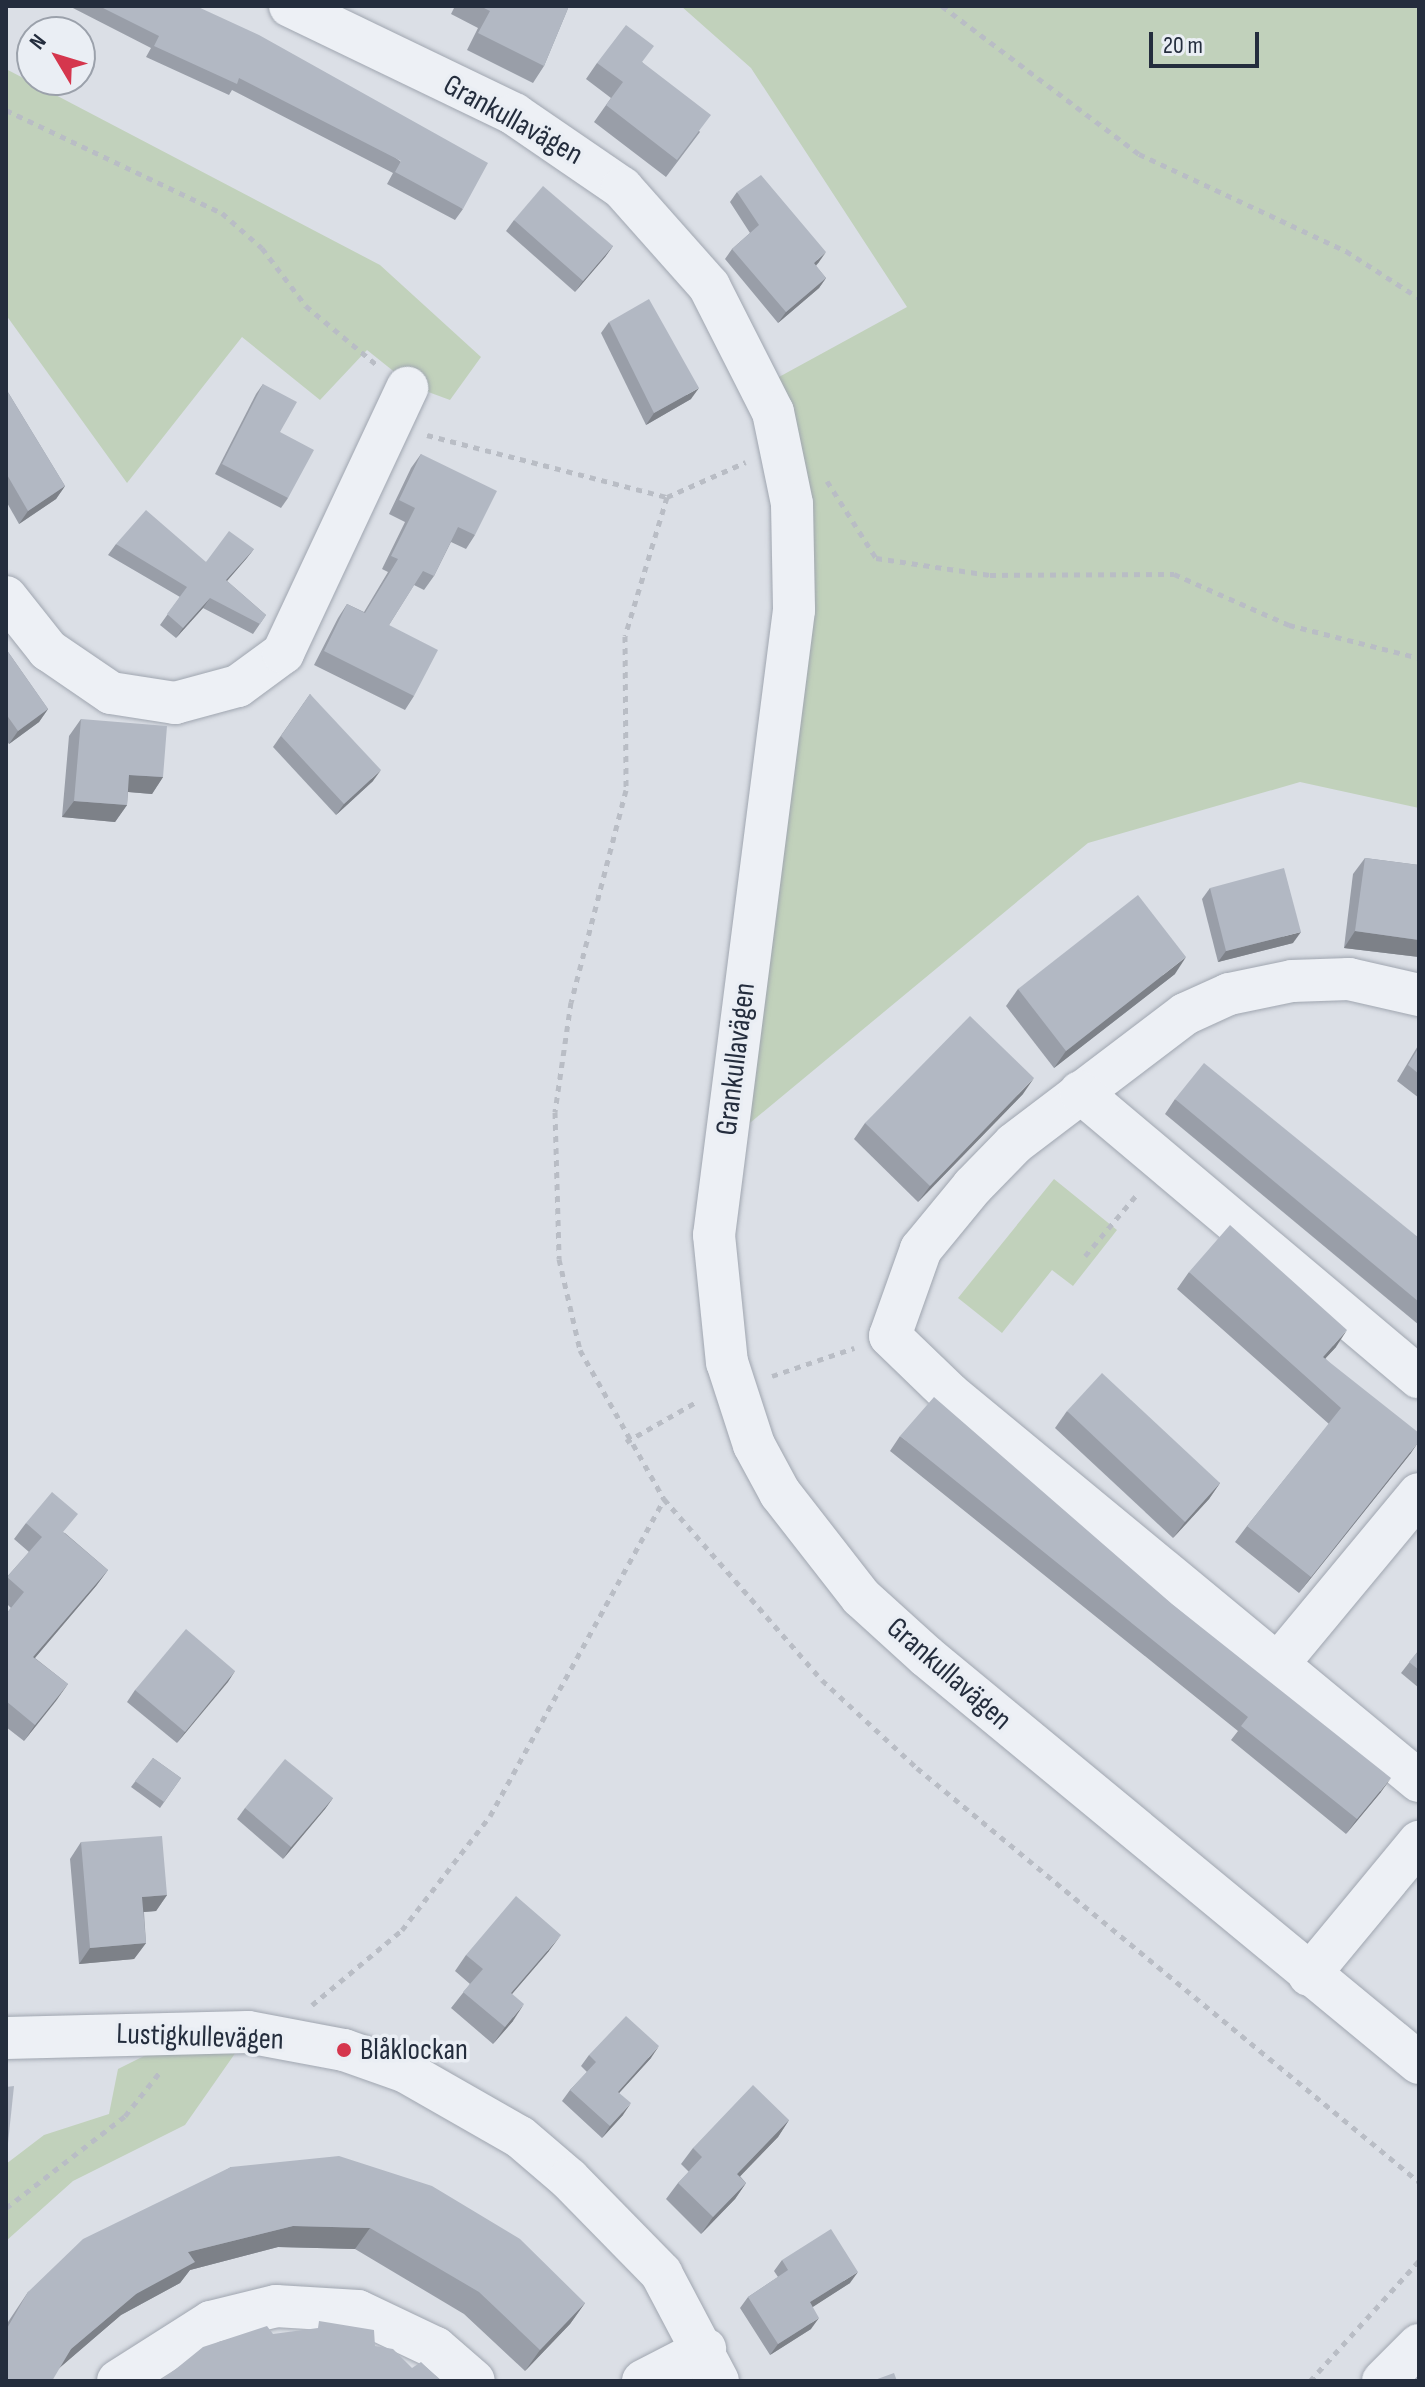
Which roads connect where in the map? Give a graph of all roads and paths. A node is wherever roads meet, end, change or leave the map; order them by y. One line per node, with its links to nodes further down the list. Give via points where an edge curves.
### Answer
1 (290, 6): 6 (street, Grankullavägen, via 514,114 622,188 683,251 732,322)
2 (942, 6): 4 (path, via 1139,154 1346,251)
3 (6, 110): 5 (path, via 222,213 262,248 306,306)
4 (1419, 298)
5 (400, 405): 7 (path); 8 (street, via 283,653 238,686 175,703 111,693 48,650)
6 (782, 449): 7 (path); 9 (path, via 833,485 876,558 990,575 1174,574 1289,625); 20 (street, Grankullavägen, via 795,551 788,680 714,1235 720,1319 739,1403 780,1493 861,1597)
7 (667, 497): 16 (path, via 625,636 626,790 571,1002 555,1166 559,1259 580,1350)
8 (6, 597)
9 (1419, 658)
10 (1419, 995): 11 (street, via 1349,979 1229,994 1174,1022)
11 (1080, 1092): 12 (street); 17 (street, via 1014,1144 921,1249 890,1336)
12 (1163, 1162): 13 (path); 14 (street)
13 (1085, 1256)
14 (1419, 1377)
15 (1419, 1494): 17 (street)
16 (664, 1499): 23 (path, via 571,1680 482,1827 428,1902 295,2018); 25 (path, via 758,1613 917,1768)
17 (1277, 1665): 18 (street)
18 (1419, 1781)
19 (1419, 1842): 20 (street)
20 (1309, 1975): 24 (street, Grankullavägen)
21 (193, 2030): 22 (street, Lustigkullevägen); 23 (street, Lustigkullevägen); 26 (path, via 125,2116)
22 (6, 2038)
23 (290, 2038): 29 (street, Lustigkullevägen, via 406,2072 520,2137 661,2273)
24 (1419, 2063)
25 (1419, 2182)
26 (6, 2208)
27 (1419, 2261): 33 (path)
28 (1419, 2345): 34 (street)
29 (712, 2365): 32 (street, Lustigkullevägen)
30 (118, 2381): 31 (street, via 211,2322 276,2306 358,2311 436,2348)
31 (474, 2381)
32 (643, 2381)
33 (1310, 2381)
34 (1383, 2381)

